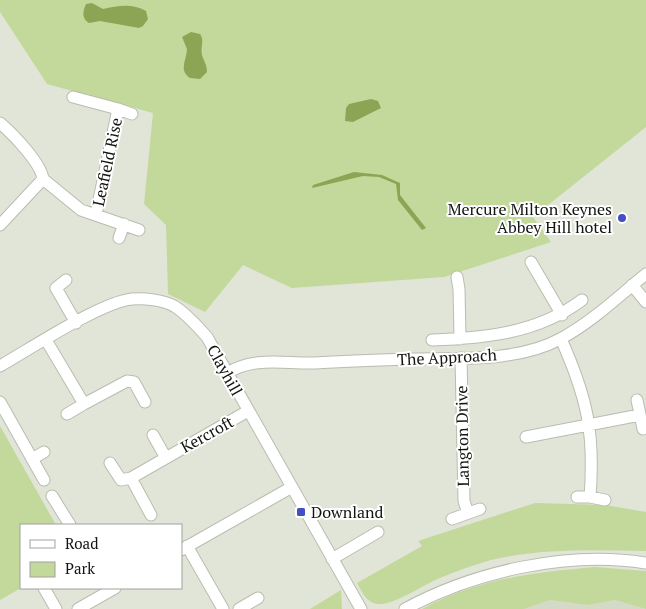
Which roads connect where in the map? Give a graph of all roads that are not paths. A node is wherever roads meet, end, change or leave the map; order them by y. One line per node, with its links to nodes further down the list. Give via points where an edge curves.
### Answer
1 (73, 97): 2 (street, Leafield Rise)
2 (118, 109): 3 (street, Leafield Rise); 6 (street, Leafield Rise)
3 (132, 114)
4 (0, 123): 5 (street, Leafield Rise, via 32,158 42,173)
5 (42, 179): 6 (street, Leafield Rise, via 81,210); 8 (street)
6 (96, 214): 7 (street, Leafield Rise)
7 (124, 224): 9 (street, Leafield Rise); 10 (street, Leafield Rise)
8 (0, 225)
9 (139, 230)
10 (119, 238)
11 (531, 262): 18 (street, via 533,278)
12 (646, 274): 15 (street, The Approach)
13 (457, 277): 21 (street, via 464,289)
14 (66, 280): 19 (street, via 53,284)
15 (632, 285): 17 (street); 22 (street, The Approach, via 591,320)
16 (582, 300): 18 (street)
17 (646, 302)
18 (562, 315): 20 (street)
19 (76, 323): 23 (street, Clayhill); 28 (street, Clayhill, via 98,310 132,299 153,300 172,306 190,318 207,337)
20 (513, 332): 21 (street); 25 (street)
21 (460, 339): 24 (street)
22 (560, 339): 25 (street, The Approach); 36 (street, via 579,379)
23 (46, 340): 27 (street, Clayhill); 32 (street)
24 (432, 340)
25 (518, 352): 26 (street, The Approach)
26 (461, 358): 28 (street, The Approach, via 254,362); 52 (street, Langton Drive, via 464,501)
27 (0, 366)
28 (227, 373): 33 (street, Clayhill)
29 (637, 400): 35 (street)
30 (0, 402): 42 (street)
31 (145, 402): 32 (street, via 134,382 127,381)
32 (84, 404): 34 (street)
33 (248, 411): 41 (street, Kercroft); 46 (street, Clayhill)
34 (67, 414)
35 (640, 415): 36 (street); 37 (street)
36 (590, 424): 39 (street, via 540,428); 49 (street, via 593,460)
37 (642, 429)
38 (153, 436): 41 (street, Kercroft)
39 (526, 437)
40 (44, 452): 42 (street)
41 (166, 458): 44 (street, Kercroft)
42 (32, 459): 45 (street)
43 (110, 463): 44 (street, via 121,480)
44 (130, 478): 53 (street)
45 (44, 480)
46 (292, 487): 57 (street); 58 (street, Clayhill)
47 (52, 496): 55 (street)
48 (577, 497): 49 (street)
49 (590, 497): 50 (street)
50 (605, 500)
51 (480, 509): 52 (street, Langton Drive)
52 (468, 513): 54 (street, Langton Drive)
53 (150, 515)
54 (452, 519)
55 (69, 524)
56 (378, 532): 58 (street)
57 (184, 548): 66 (street)
58 (332, 559): 63 (street, Clayhill)
59 (646, 563): 68 (street, via 576,561 519,568 468,582)
60 (45, 589): 64 (street)
61 (110, 589): 65 (street)
62 (258, 598): 67 (street)
63 (356, 606)
64 (56, 609)
65 (79, 609)
66 (223, 609)
67 (239, 609)
68 (405, 609)

